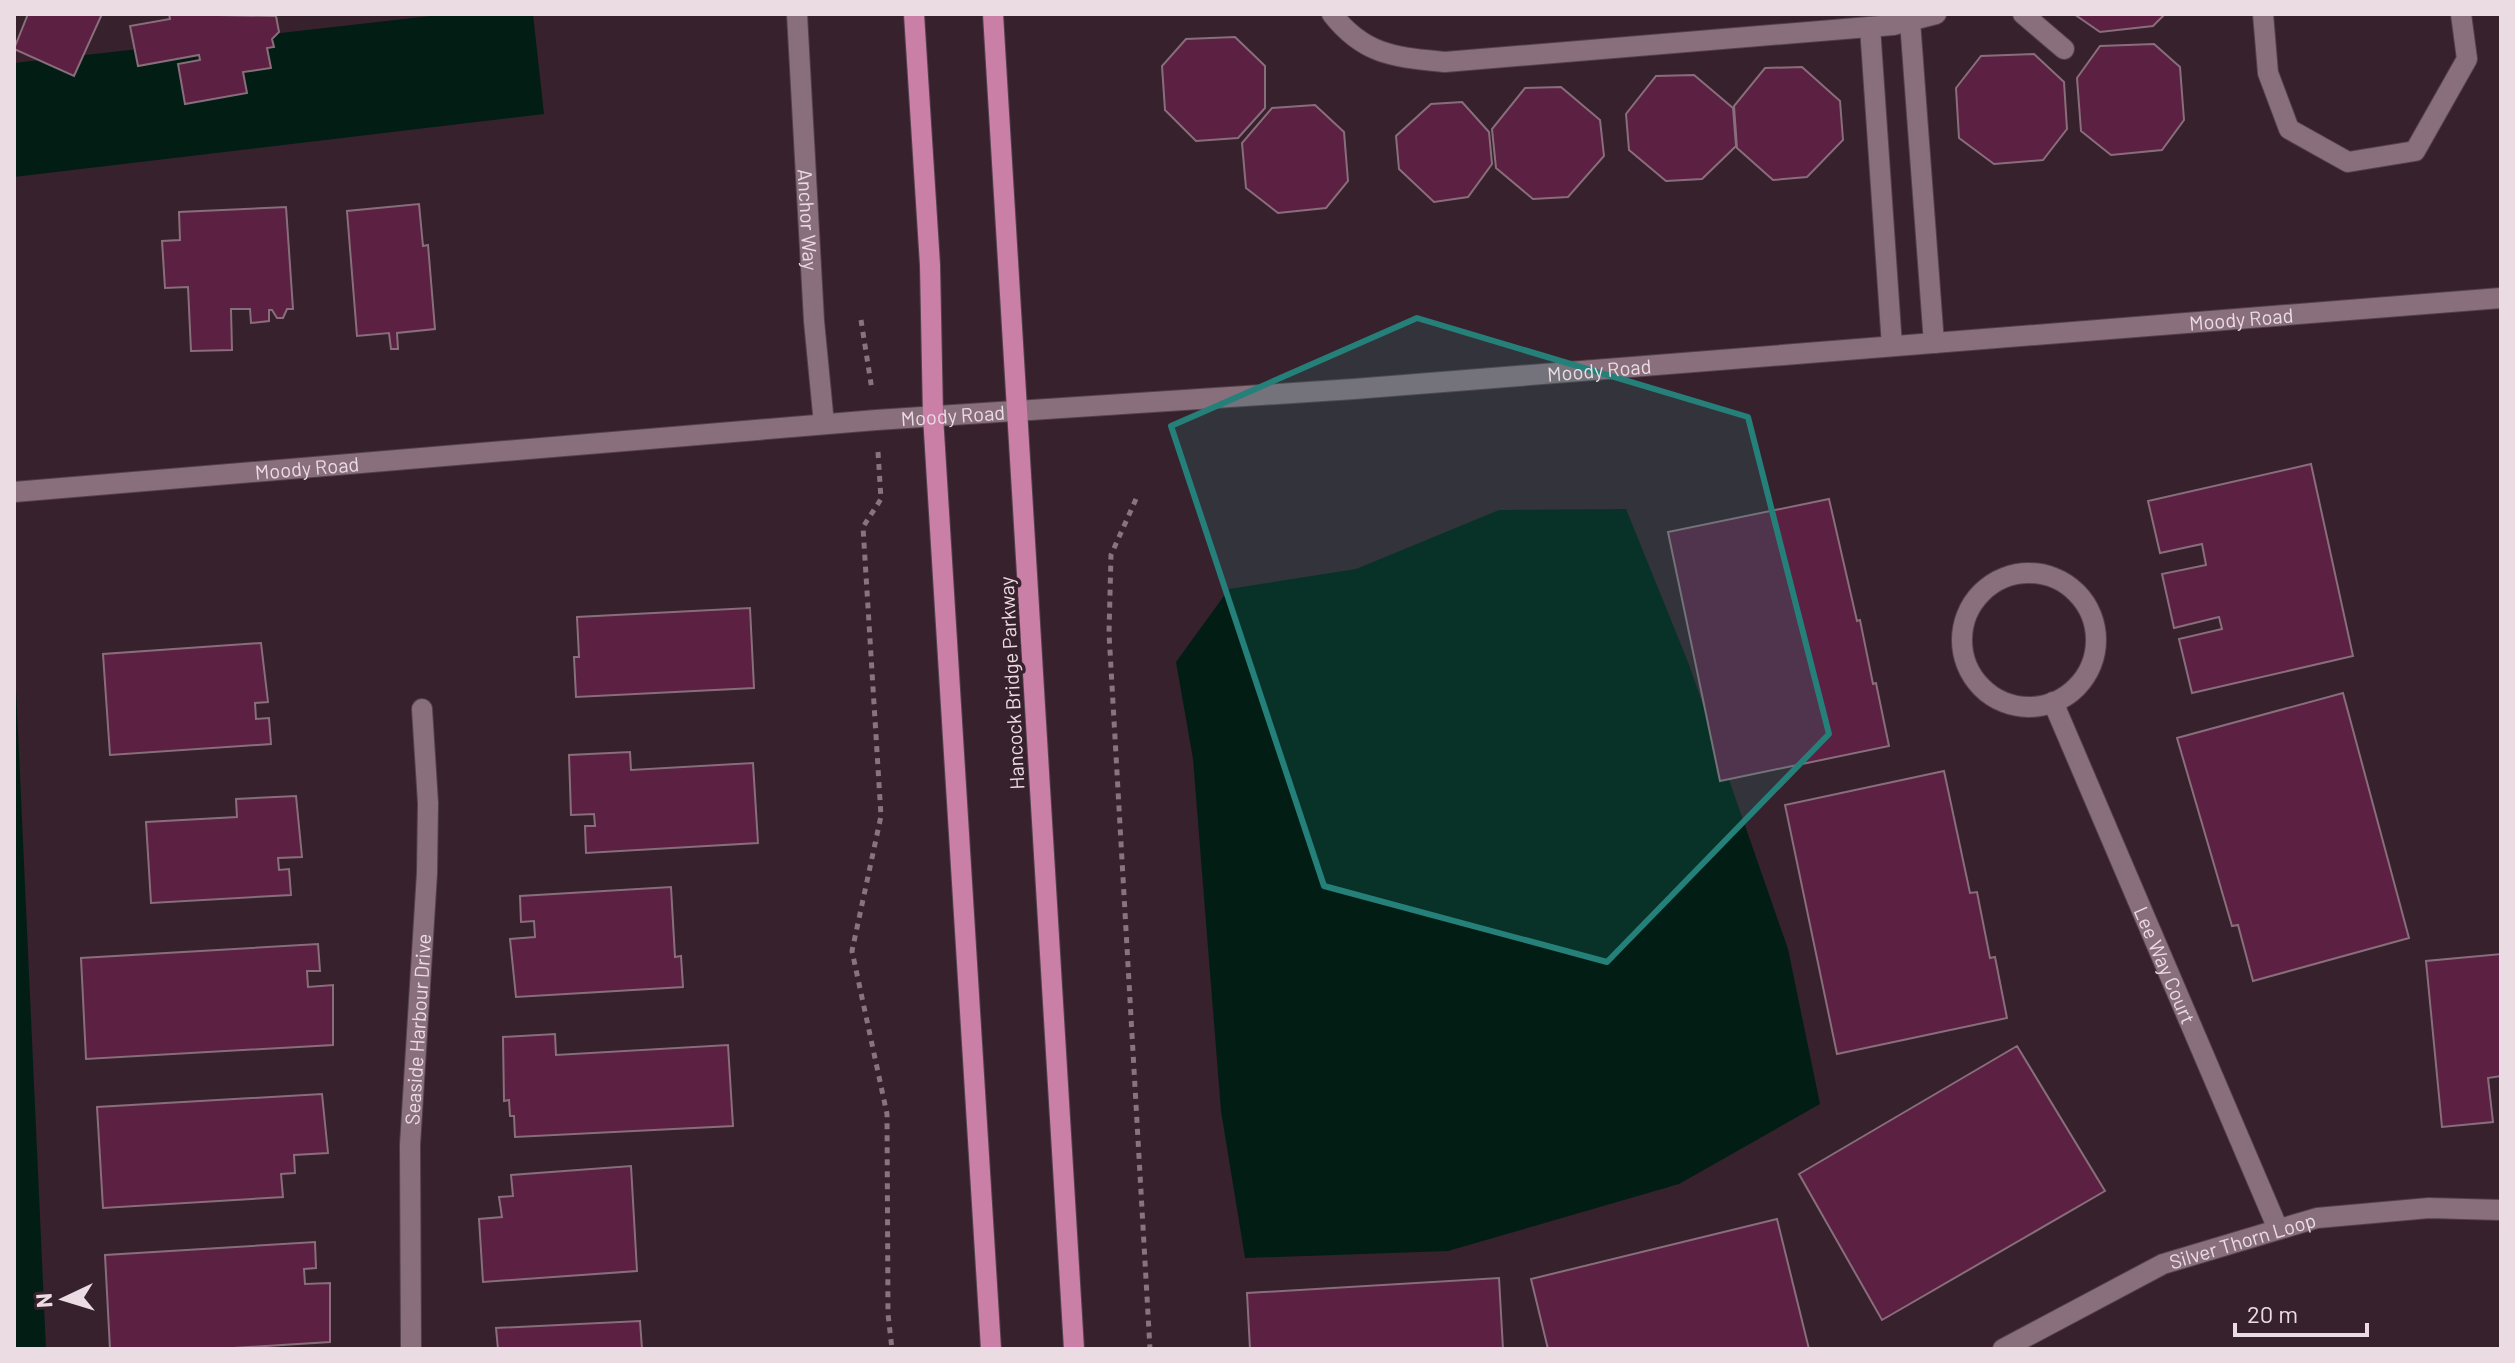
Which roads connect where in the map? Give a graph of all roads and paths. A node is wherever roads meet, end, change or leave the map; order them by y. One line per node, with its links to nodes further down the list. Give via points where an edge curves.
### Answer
1 (797, 14): 19 (street, Anchor Way)
2 (914, 14): 17 (main road, via 930,265)
3 (993, 14): 16 (main road, Hancock Bridge Parkway)
4 (1332, 14): 10 (street, via 1369,48 1445,62)
5 (1936, 14): 9 (street)
6 (2023, 14): 11 (street)
7 (2263, 14): 8 (street, via 2268,73 2289,129 2348,162 2415,151 2467,59)
8 (2461, 14)
9 (1910, 21): 10 (street); 14 (street)
10 (1870, 27): 15 (street)
11 (2064, 49)
12 (2501, 298): 14 (street, Moody Road)
13 (861, 320): 18 (path)
14 (1934, 343): 15 (street, Moody Road)
15 (1892, 346): 16 (street, Moody Road, via 1354,389)
16 (1019, 409): 17 (street, Moody Road); 29 (main road, Hancock Bridge Parkway)
17 (933, 416): 18 (street, Moody Road); 28 (main road)
18 (876, 420): 19 (street, Moody Road); 27 (path, via 881,499 863,527 881,816 852,951 887,1114)
19 (824, 424): 20 (street, Moody Road)
20 (14, 492)
21 (1136, 499): 30 (path, via 1111,555 1109,633)
22 (2053, 702): 22 (street, via 2081,683 2093,662 2090,614 2070,586 2048,575 2024,572 2002,578 1982,591 1968,610 1962,632 1964,660 1992,697 2014,706); 25 (street, Lee Way Court)
23 (422, 709): 26 (street, Seaside Harbour Drive, via 427,873 410,1145)
24 (2501, 1210): 25 (street, Silver Thorn Loop, via 2429,1208 2317,1218)
25 (2278, 1229): 31 (street, Silver Thorn Loop, via 2163,1264)
26 (411, 1349)
27 (892, 1349)
28 (991, 1349)
29 (1074, 1349)
30 (1150, 1349)
31 (2003, 1349)

